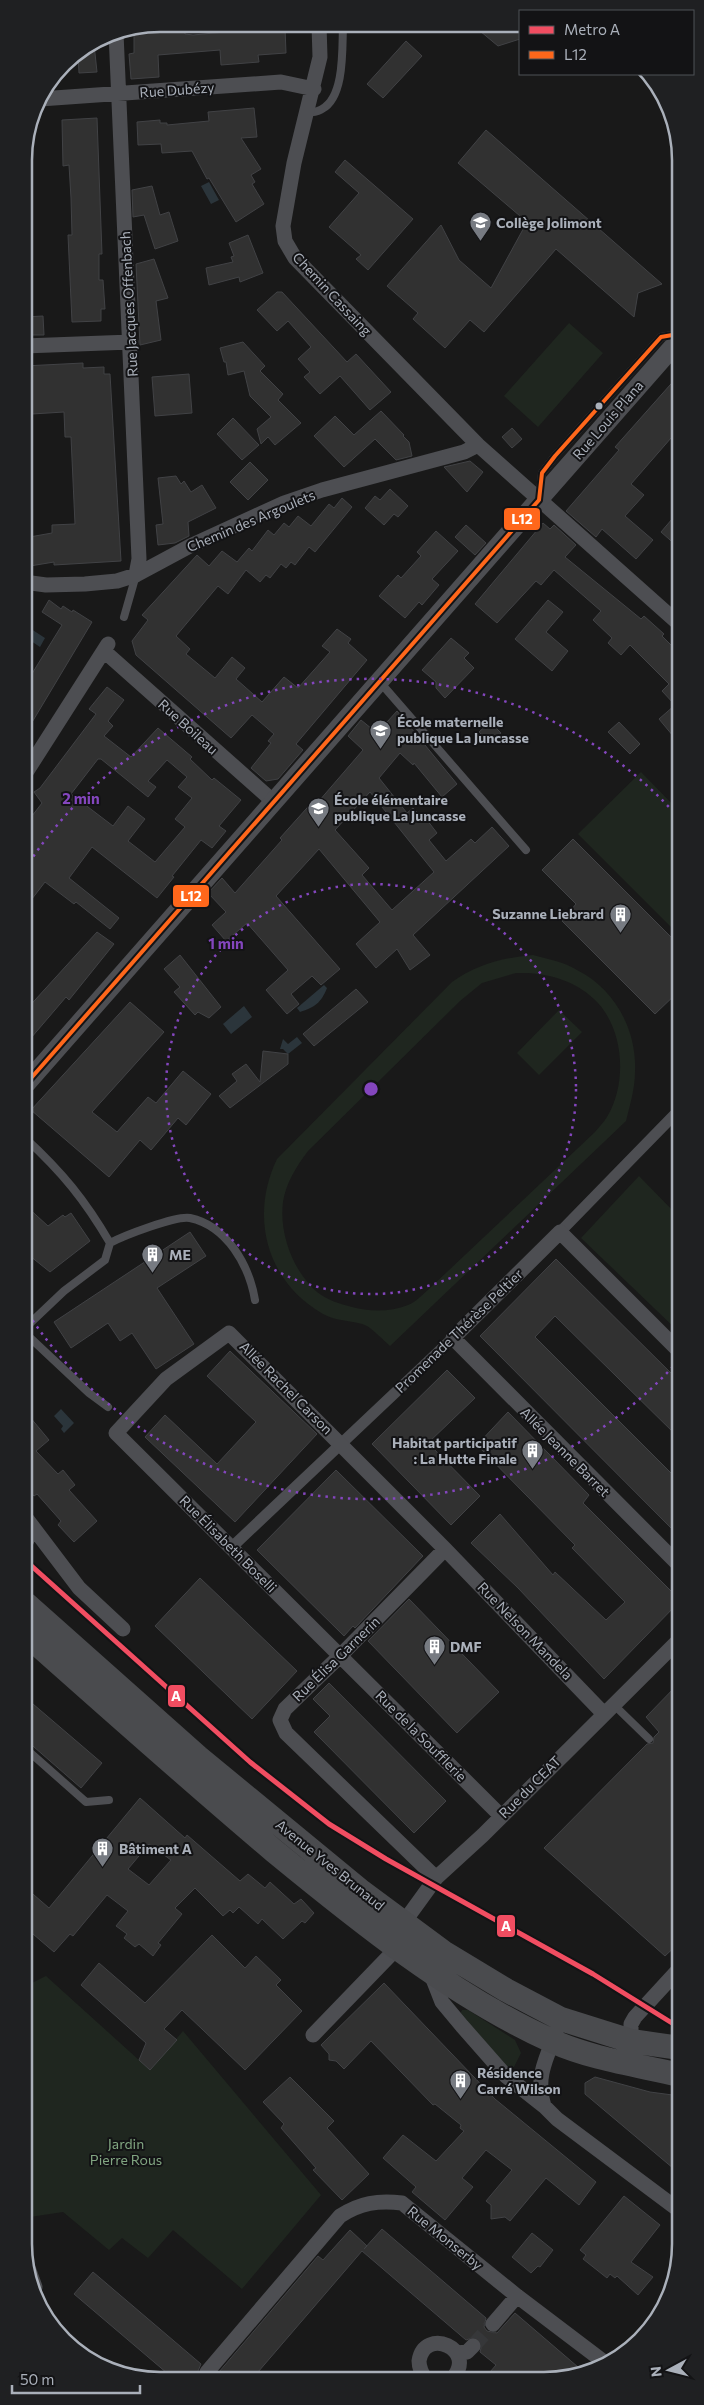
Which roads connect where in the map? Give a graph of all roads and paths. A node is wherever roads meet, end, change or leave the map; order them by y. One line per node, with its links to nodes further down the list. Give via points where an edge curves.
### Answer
1 (319, 32): 4 (street, Chemin Cassaing, via 320,57)
2 (343, 32): 7 (lane, via 339,83 334,99 322,110)
3 (116, 40): 5 (street, Rue Jacques Offenbach)
4 (314, 89): 5 (street, Rue Dubézy, via 281,82); 7 (street, Chemin Cassaing)
5 (118, 94): 6 (street, Rue Dubézy); 9 (street, Rue Jacques Offenbach)
6 (49, 98)
7 (307, 113): 12 (street, Chemin Cassaing, via 288,193 283,226 285,241 295,258)
8 (672, 335): 13 (lane, Rue Louis Plana, via 661,337 548,464 542,472)
9 (131, 342): 10 (street); 14 (street, Rue Jacques Offenbach, via 139,559)
10 (33, 346)
11 (672, 348): 13 (street, Rue Louis Plana)
12 (478, 445): 13 (street, Chemin Cassaing); 14 (street, Chemin des Argoulets, via 464,452 284,503)
13 (539, 500): 17 (street, Chemin Cassaing); 18 (street, Rue Louis Plana)
14 (136, 575): 15 (street, Chemin des Argoulets, via 117,581); 16 (lane)
15 (33, 585)
16 (124, 617)
17 (672, 617)
18 (379, 681): 20 (street, Rue Louis Plana); 21 (lane)
19 (33, 761): 20 (street, Rue Boileau, via 106,648)
20 (274, 802): 22 (street, Rue Louis Plana)
21 (526, 850)
22 (33, 1076)
23 (672, 1118): 25 (street, Promenade Thérèse Peltier)
24 (33, 1145): 26 (lane, via 88,1205)
25 (560, 1232): 30 (street, Promenade Thérèse Peltier); 32 (street)
26 (110, 1243): 27 (lane, via 153,1226 188,1217 214,1228 235,1250 251,1279); 28 (lane, via 105,1260 64,1291)
27 (255, 1300)
28 (32, 1321)
29 (229, 1333): 34 (street, Allée Rachel Carson); 36 (street, Rue Élisabeth Boselli, via 166,1379 116,1433)
30 (453, 1338): 34 (street, Promenade Thérèse Peltier); 38 (street, Allée Jeanne Barret)
31 (32, 1340): 33 (lane)
32 (671, 1343)
33 (108, 1407)
34 (342, 1444): 36 (street, Promenade Thérèse Peltier); 37 (street, Allée Rachel Carson)
35 (32, 1527): 40 (street, via 78,1588)
36 (232, 1546): 43 (street, Rue Élisabeth Boselli)
37 (445, 1549): 43 (street, Rue Élisa Garnerin); 44 (street, Rue Nelson Mandela)
38 (671, 1557)
39 (32, 1610): 50 (main road, Avenue Yves Brunaud, via 198,1757 362,1892)
40 (123, 1629)
41 (32, 1640): 50 (main road, Avenue Yves Brunaud, via 183,1774 353,1916)
42 (671, 1648): 44 (street, Rue du CEAT)
43 (340, 1656): 48 (street, Rue de la Soufflerie); 49 (street, Rue Élisa Garnerin, via 285,1709 280,1720 286,1733)
44 (609, 1709): 45 (lane); 48 (street, Rue du CEAT)
45 (648, 1739)
46 (32, 1755): 47 (lane, via 86,1802)
47 (109, 1800)
48 (501, 1816): 49 (street, Rue du CEAT)
49 (436, 1878): 50 (street, Rue du CEAT)
50 (396, 1938): 51 (main road, Avenue Yves Brunaud); 53 (main road, Avenue Yves Brunaud, via 466,1966); 54 (street, Rue du CEAT)
51 (430, 1970): 56 (main road, Avenue Yves Brunaud); 59 (street, via 442,2002 462,2026 506,2076)
52 (671, 1978): 55 (street, via 635,2017 631,2024)
53 (561, 2019): 55 (main road, Avenue Yves Brunaud); 56 (street)
54 (313, 2035)
55 (631, 2041): 57 (main road, Avenue Yves Brunaud)
56 (552, 2042): 58 (main road, Avenue Yves Brunaud, via 602,2058); 59 (street, via 540,2074)
57 (671, 2047)
58 (671, 2073)
59 (544, 2106): 60 (street)
60 (671, 2204)
61 (517, 2296): 62 (street); 65 (street, Rue Monserby); 66 (street, Rue Monserby, via 402,2203 369,2203 340,2216)
62 (492, 2324)
63 (473, 2346): 64 (street, via 467,2352)
64 (457, 2353): 67 (street, via 448,2345 428,2346 421,2353); 68 (street, via 460,2363)
65 (601, 2359)
66 (206, 2372)
67 (421, 2372)
68 (457, 2372)

